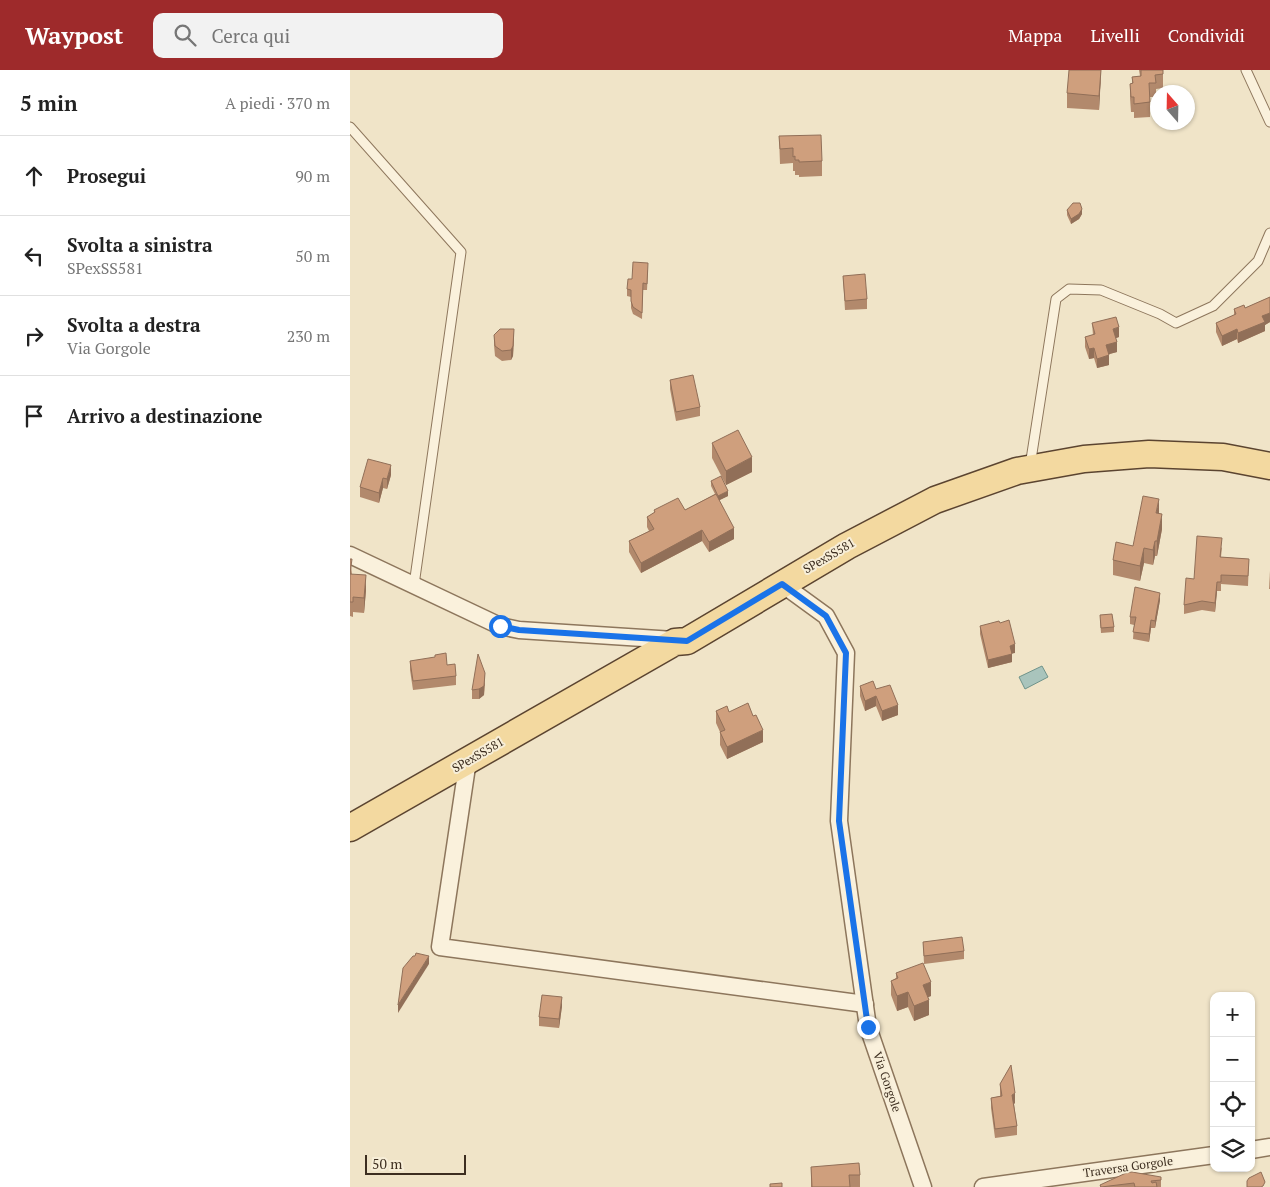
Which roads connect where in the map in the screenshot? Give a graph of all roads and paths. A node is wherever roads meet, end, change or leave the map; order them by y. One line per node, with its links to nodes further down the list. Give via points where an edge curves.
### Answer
1 (1246, 70): 2 (lane)
2 (1270, 122)
3 (350, 127): 9 (lane, via 462,252)
4 (1270, 233): 6 (lane, via 1258,260 1213,306 1176,323 1102,290 1069,289 1056,299)
5 (1270, 466): 6 (main road, SPexSS581, via 1223,456 1149,454 1084,459)
6 (1030, 469): 8 (main road, SPexSS581, via 935,500)
7 (350, 555): 9 (street)
8 (782, 584): 10 (main road, SPexSS581); 13 (street, Via Gorgole, via 826,616 846,653 839,821)
9 (414, 585): 10 (street, via 500,626 519,630)
10 (687, 641): 11 (main road, SPexSS581, via 676,642)
11 (468, 760): 12 (main road, SPexSS581); 13 (street, via 440,947)
12 (350, 828)
13 (864, 1004): 17 (street, Via Gorgole, via 868,1027)
14 (1270, 1147): 15 (street)
15 (1255, 1149)
16 (1210, 1156): 18 (street, Traversa Gorgole)
17 (923, 1187)
18 (983, 1187)

